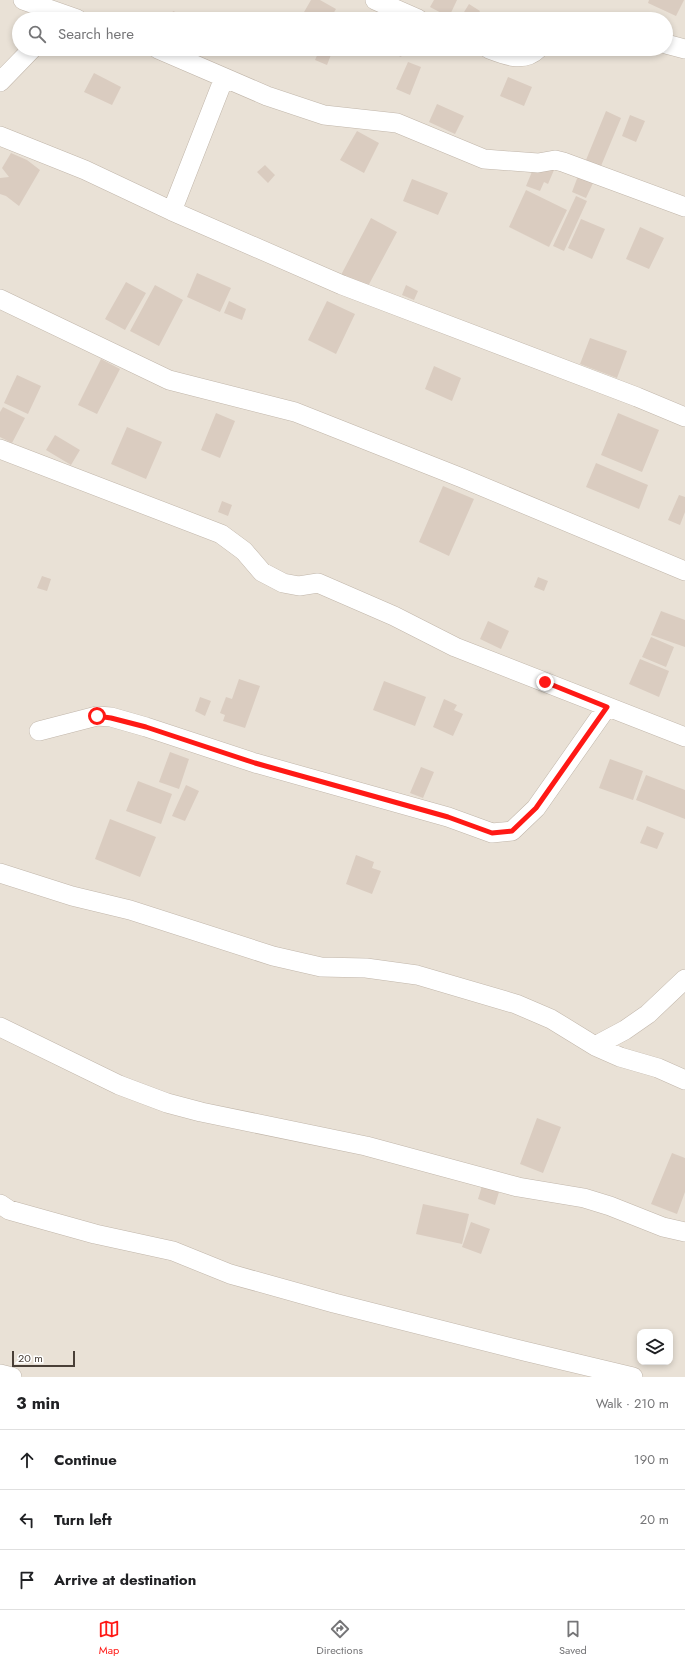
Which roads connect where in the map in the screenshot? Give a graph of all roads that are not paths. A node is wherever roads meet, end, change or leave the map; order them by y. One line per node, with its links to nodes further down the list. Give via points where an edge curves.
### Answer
1 (23, 0): 3 (street)
2 (375, 0): 4 (street)
3 (64, 12)
4 (402, 12)
5 (673, 46): 6 (street)
6 (685, 49)
7 (25, 56): 12 (street)
8 (174, 56): 11 (street)
9 (514, 56): 10 (street)
10 (526, 56)
11 (224, 78): 14 (street, via 324,115 397,123 484,159 563,162); 15 (street)
12 (0, 82)
13 (0, 136): 15 (street, via 86,170)
14 (685, 207)
15 (172, 210): 17 (street, via 342,285)
16 (0, 299): 19 (street, via 169,380 294,412 462,478)
17 (685, 417)
18 (0, 449): 20 (street, via 221,534 244,551 262,572 283,583 299,586 318,583 394,616 455,647)
19 (685, 571)
20 (607, 707): 21 (street, via 536,808 512,831 492,833 448,817 255,763 111,718 97,716); 22 (street)
21 (39, 731)
22 (685, 737)
23 (0, 873): 26 (street, via 72,896 130,910 273,956 321,967 366,968 416,975 516,1004 550,1019)
24 (685, 979): 26 (street, via 648,1014)
25 (0, 1027): 29 (street, via 119,1085 167,1103 366,1146 518,1187 584,1198 663,1227)
26 (595, 1046): 27 (street)
27 (685, 1080)
28 (0, 1204): 32 (street, via 9,1210 95,1234 174,1251 230,1274 334,1303)
29 (685, 1232)
30 (0, 1374): 31 (street)
31 (12, 1377)
32 (632, 1377)

